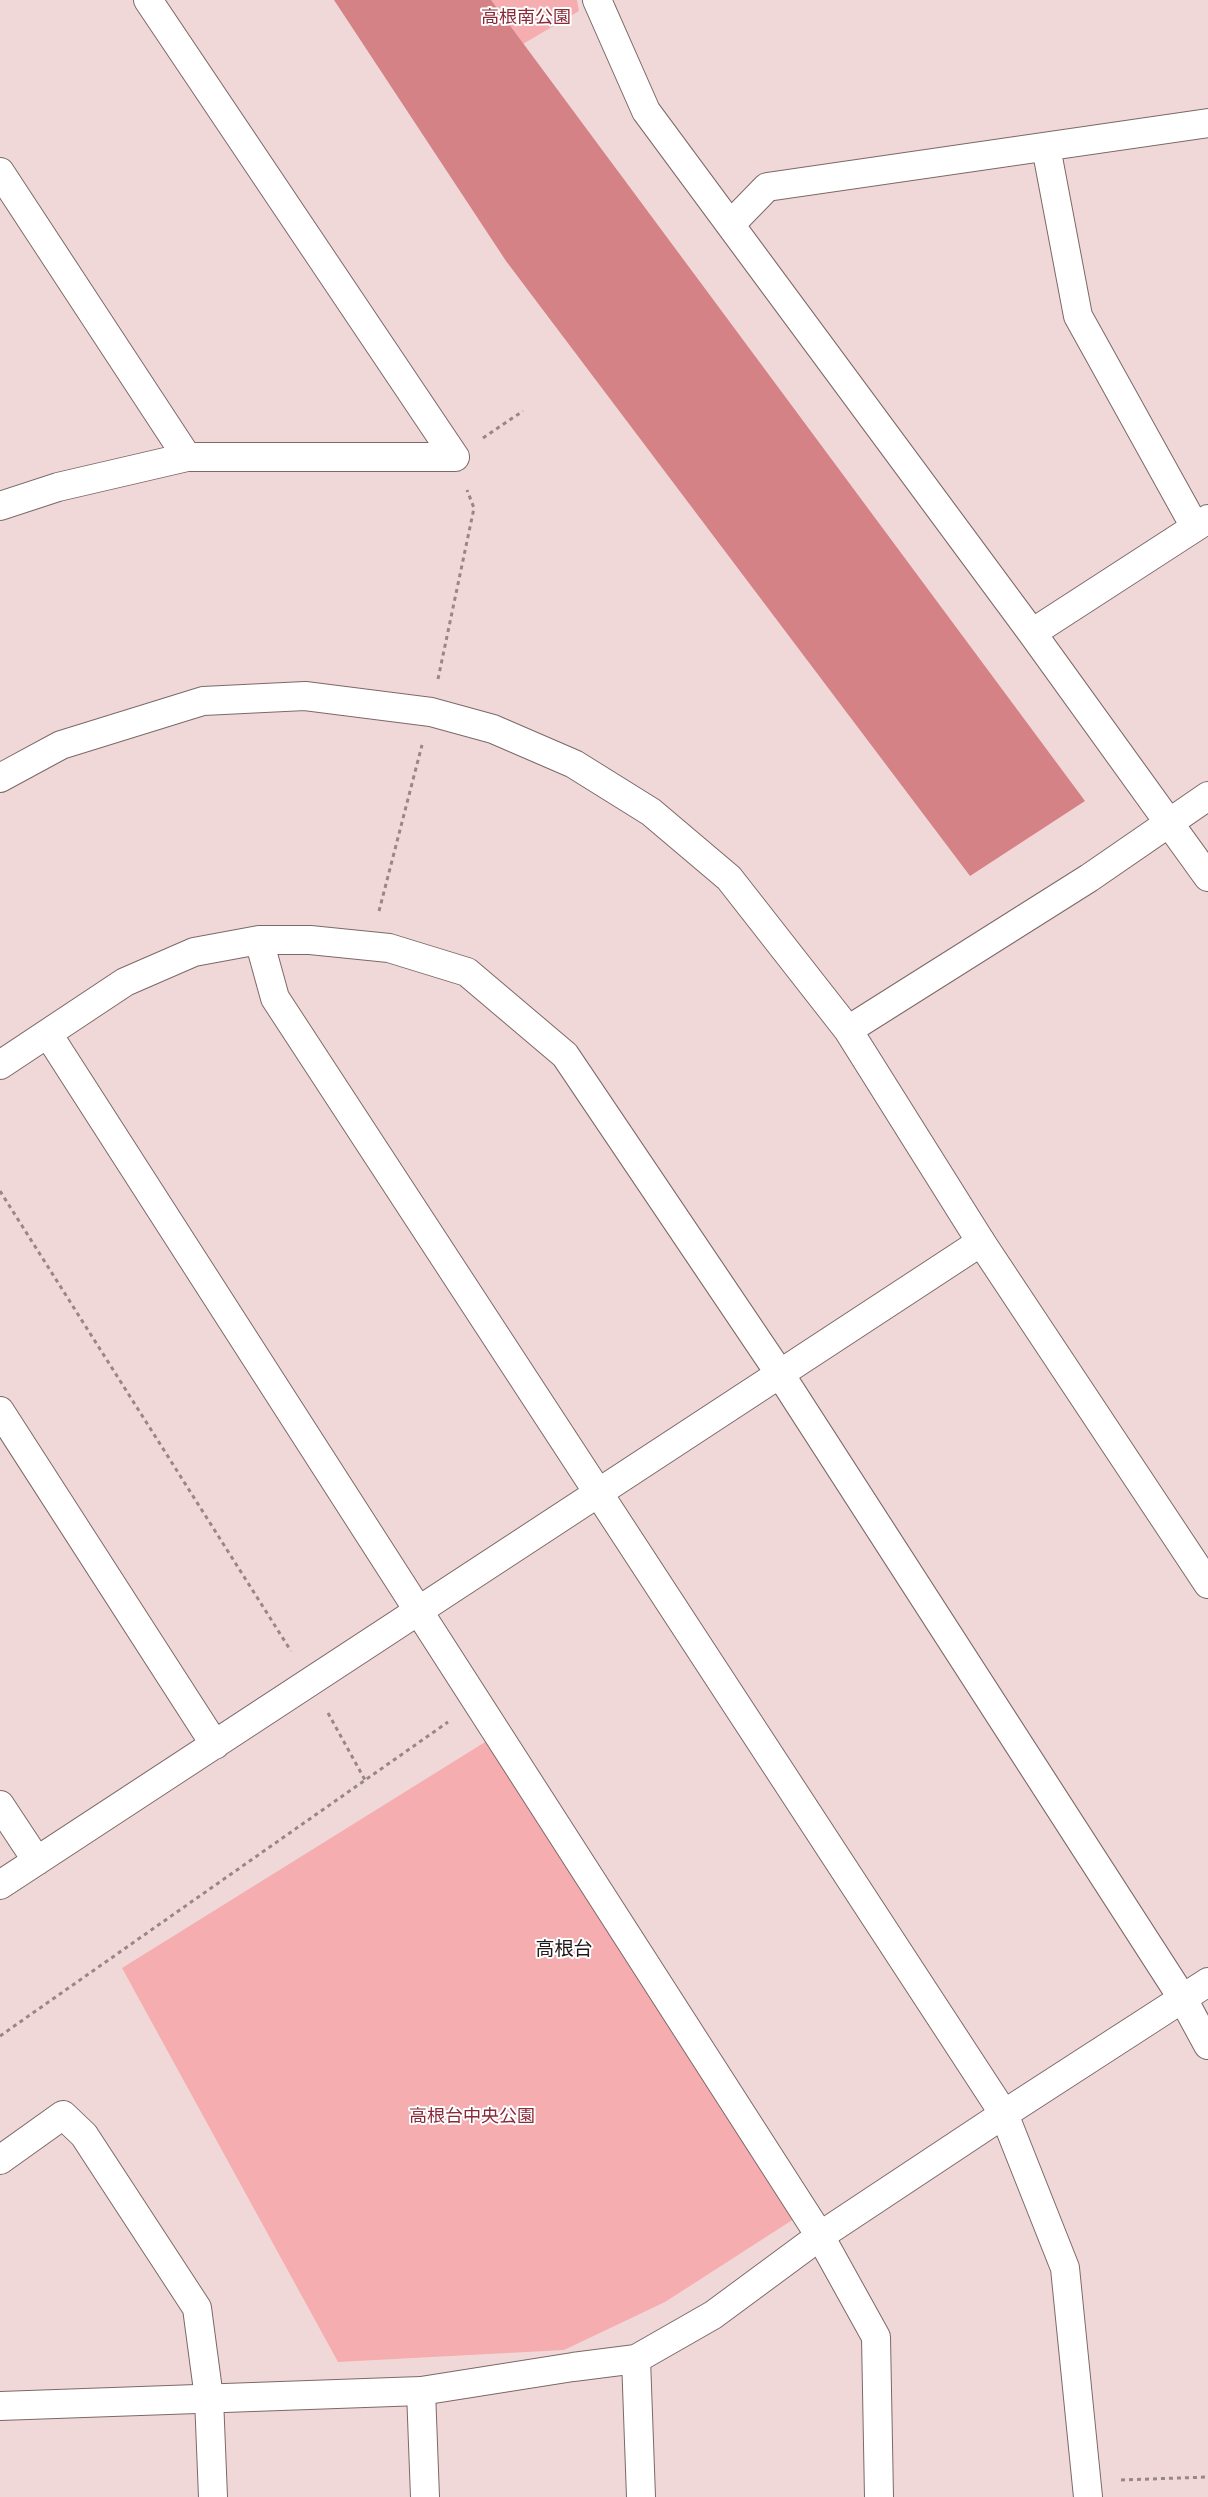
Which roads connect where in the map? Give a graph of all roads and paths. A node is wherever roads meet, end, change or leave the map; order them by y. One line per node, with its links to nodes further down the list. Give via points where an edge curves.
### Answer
1 (148, 0): 9 (street)
2 (596, 0): 6 (street, via 646,110)
3 (1208, 123): 4 (street)
4 (1046, 147): 6 (street, via 767,187); 11 (street, via 1078,316)
5 (0, 172): 8 (street)
6 (731, 224): 12 (street)
7 (523, 412): 9 (path)
8 (187, 457): 9 (street); 10 (street, via 58,487)
9 (455, 457): 13 (path, via 474,508)
10 (0, 506)
11 (1201, 523): 12 (street)
12 (1032, 633): 16 (street)
13 (431, 712): 14 (street, via 305,696 203,701 61,746); 19 (path); 20 (street, via 493,729 574,764 651,812 729,878)
14 (0, 778)
15 (1208, 796): 16 (street)
16 (1168, 822): 17 (street); 20 (street, via 1089,878)
17 (1208, 877)
18 (258, 940): 19 (street, via 310,940); 21 (street, via 194,952 125,982); 27 (street, via 275,998)
19 (370, 946): 25 (street, via 389,948 467,972 565,1054)
20 (848, 1030): 24 (street)
21 (48, 1034): 22 (street); 29 (street)
22 (0, 1065)
23 (0, 1192): 30 (path)
24 (982, 1242): 25 (street); 28 (street)
25 (780, 1374): 27 (street); 38 (street)
26 (0, 1411): 32 (street)
27 (598, 1493): 29 (street); 41 (street)
28 (1208, 1584)
29 (419, 1611): 30 (street); 31 (street)
30 (311, 1682): 32 (street); 33 (path)
31 (477, 1701): 33 (path); 43 (street)
32 (215, 1745): 35 (street)
33 (365, 1780): 39 (path)
34 (0, 1804): 35 (street)
35 (37, 1861): 36 (street)
36 (0, 1885)
37 (1208, 1982): 38 (street)
38 (1183, 1999): 40 (street); 41 (street)
39 (0, 2036)
40 (1208, 2045)
41 (1004, 2114): 43 (street); 49 (street, via 1065,2268)
42 (0, 2160): 46 (street, via 63,2114 84,2135 197,2308)
43 (820, 2236): 44 (street, via 712,2314); 53 (street, via 876,2337)
44 (636, 2360): 45 (street); 52 (street)
45 (420, 2391): 46 (street); 51 (street)
46 (209, 2398): 47 (street); 50 (street)
47 (0, 2406)
48 (1208, 2477): 49 (path)
49 (1087, 2489)
50 (213, 2497)
51 (425, 2497)
52 (641, 2497)
53 (879, 2497)

